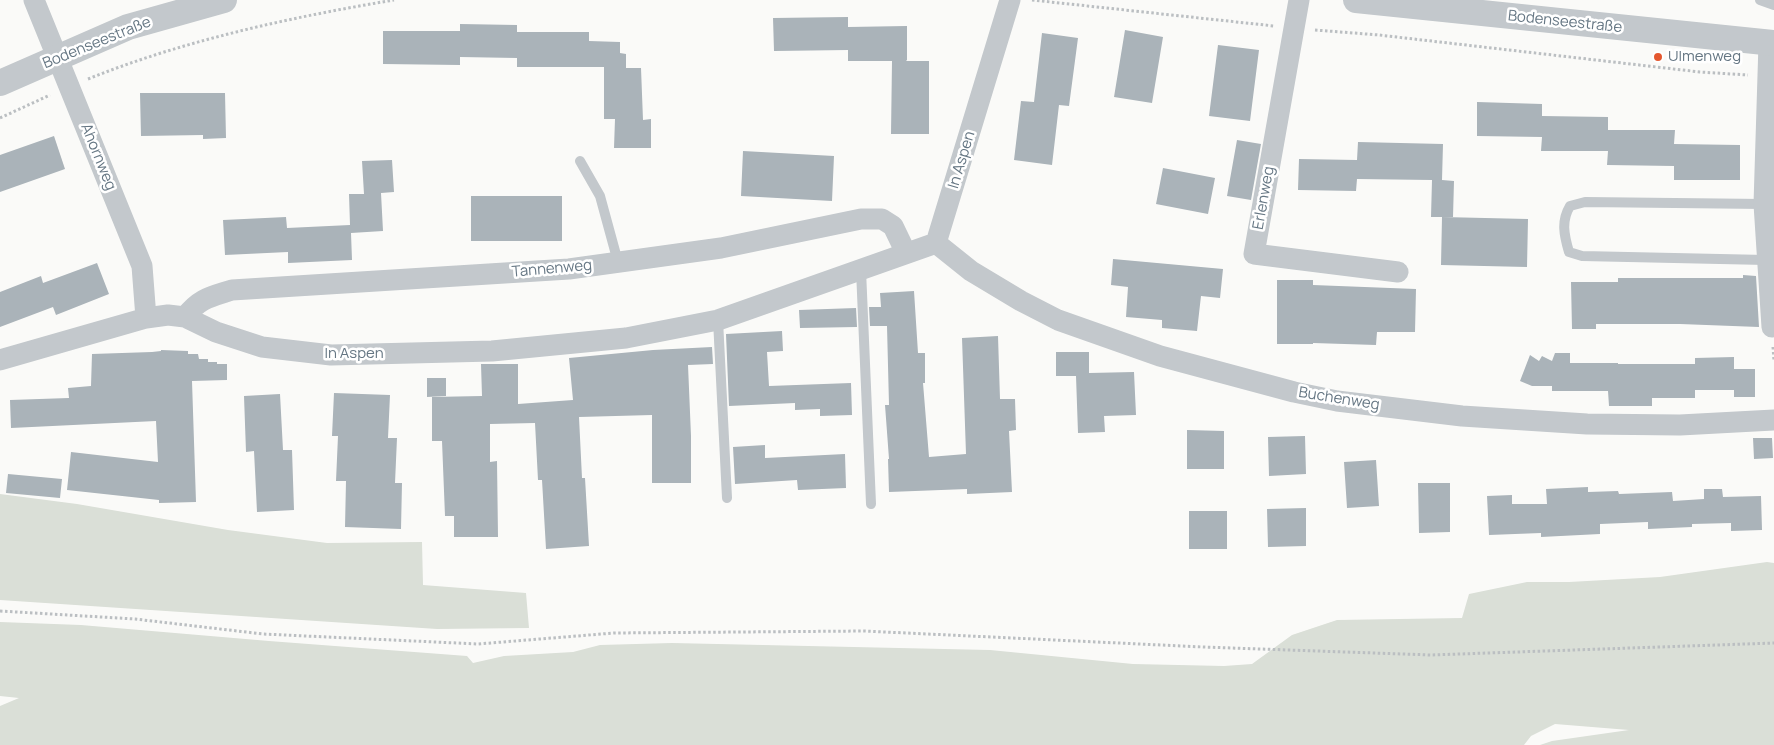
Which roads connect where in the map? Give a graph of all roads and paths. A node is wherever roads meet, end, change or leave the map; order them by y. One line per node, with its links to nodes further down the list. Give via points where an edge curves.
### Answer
1 (34, 0): 13 (street, Ahornweg)
2 (224, 0): 13 (street, Bodenseestraße, via 128,27)
3 (394, 0): 16 (path, via 317,13 220,36 116,68)
4 (1010, 0): 20 (street, In Aspen)
5 (1032, 0): 11 (path)
6 (1299, 0): 11 (street, Erlenweg)
7 (1760, 0): 10 (lane)
8 (1369, 1): 9 (street, Bodenseestraße)
9 (1428, 4): 12 (street, Bodenseestraße)
10 (1774, 5)
11 (1294, 28): 14 (path, via 1700,72); 25 (street, Erlenweg, via 1254,254)
12 (1771, 43): 14 (street)
13 (57, 58): 15 (street, Bodenseestraße); 16 (street, Ahornweg)
14 (1768, 76): 19 (street)
15 (0, 83)
16 (69, 87): 17 (path); 27 (street, Ahornweg, via 142,266)
17 (0, 118)
18 (580, 161): 23 (lane, via 600,196)
19 (1764, 204): 22 (street); 22 (lane, via 1585,202 1570,206 1564,216 1564,236 1569,252 1582,256)
20 (936, 243): 21 (street, In Aspen); 31 (street, Buchenweg, via 971,271 1058,320 1160,356 1302,394 1462,416 1587,424 1680,425)
21 (906, 253): 23 (street, Tannenweg, via 893,226 882,219 861,219 721,248); 24 (street, In Aspen)
22 (1766, 260): 29 (street)
23 (618, 262): 26 (street, Tannenweg, via 569,269 232,290 194,304)
24 (860, 270): 28 (street, In Aspen); 33 (lane)
25 (1398, 272)
26 (185, 317): 27 (street, In Aspen, via 168,314); 28 (street, In Aspen, via 216,332 262,347 331,355 492,351 626,338)
27 (146, 318): 30 (street, In Aspen)
28 (718, 320): 32 (lane)
29 (1772, 327)
30 (0, 360)
31 (1774, 420)
32 (727, 498)
33 (871, 504)
34 (0, 611): 35 (path, via 135,619 263,634 478,644 614,633 864,631 1431,655)
35 (1774, 643)

